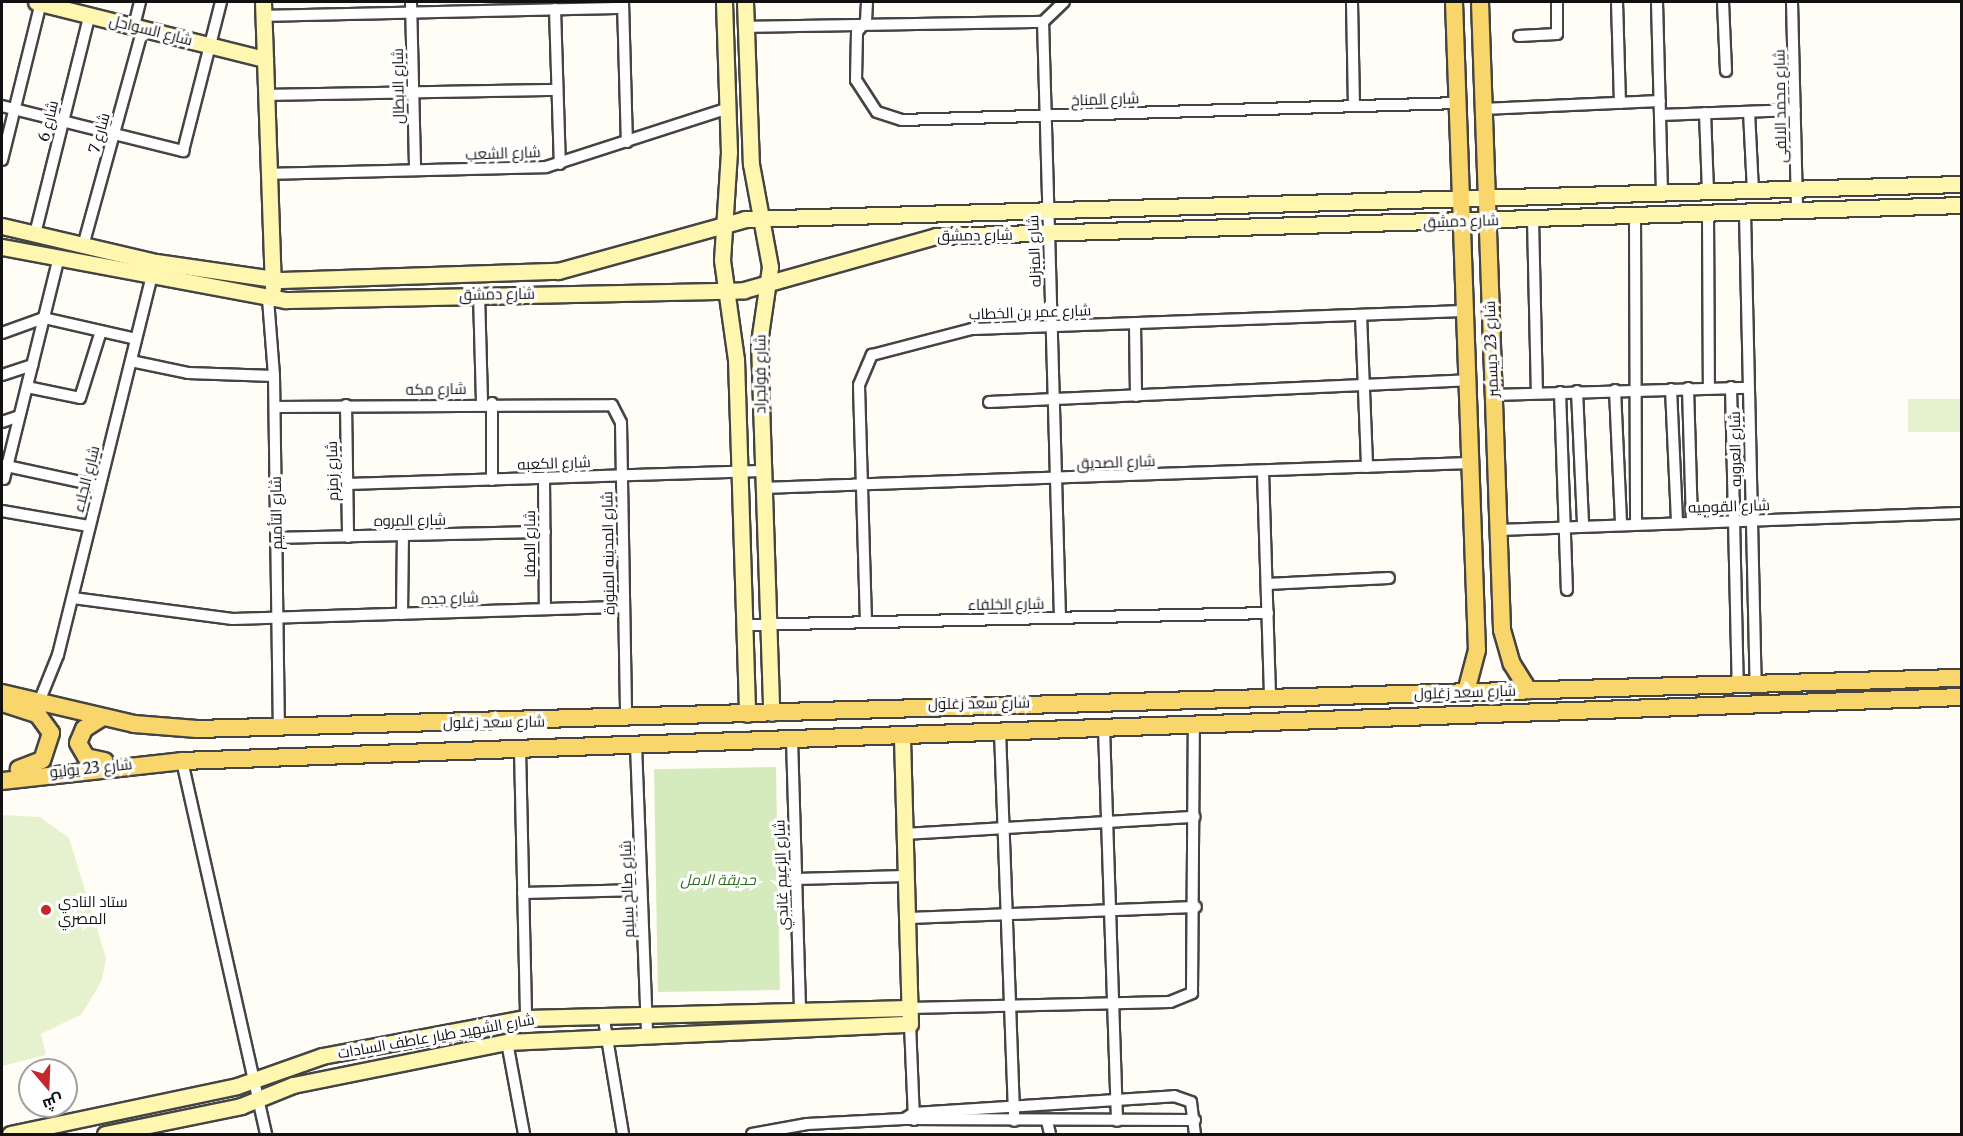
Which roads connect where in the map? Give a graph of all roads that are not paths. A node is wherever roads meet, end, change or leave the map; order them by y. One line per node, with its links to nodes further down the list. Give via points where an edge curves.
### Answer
1 (39, 2): 20 (street, شارع السواحل); 38 (street)
2 (140, 2): 23 (street, شارع 7)
3 (221, 2): 26 (street)
4 (724, 2): 37 (street, شارع فولجراد)
5 (745, 2): 24 (street, شارع فولجراد)
6 (867, 2): 22 (street, شارع المناخ, via 866,21)
7 (1064, 2): 21 (street)
8 (1352, 2): 36 (street)
9 (1454, 2): 33 (main road, شارع 23 ديسمبر)
10 (1480, 2): 39 (main road, شارع 23 ديسمبر)
11 (1557, 2): 25 (street, via 1557,34)
12 (1617, 2): 34 (street)
13 (1657, 2): 32 (street)
14 (1723, 2): 28 (street)
15 (1792, 2): 40 (street, شارع محمد الالفى)
16 (623, 5): 19 (street); 47 (street)
17 (411, 7): 18 (street); 19 (street); 30 (street, شارع الابطال)
18 (264, 9): 27 (street, شارع التأميم)
19 (555, 9): 29 (street)
20 (90, 14): 23 (street, شارع السواحل); 45 (street, شارع 6)
21 (1043, 22): 22 (street); 44 (street, شارع المنزله)
22 (860, 26): 24 (street); 44 (street, شارع المناخ, via 858,86 868,103 889,118)
23 (138, 27): 26 (street, شارع السواحل); 46 (street, شارع 7)
24 (745, 27): 65 (street, شارع فولجراد, via 751,164)
25 (1519, 36)
26 (209, 44): 27 (street, شارع السواحل); 46 (street, via 183,151)
27 (265, 58): 31 (street, شارع التأميم)
28 (1726, 70)
29 (557, 90): 30 (street); 49 (street)
30 (414, 92): 31 (street); 50 (street, شارع الابطال)
31 (267, 95): 51 (street, شارع التأميم)
32 (1660, 101): 34 (street); 43 (street)
33 (1458, 103): 36 (street, شارع المناخ); 58 (main road, شارع 23 ديسمبر)
34 (1620, 103): 39 (street)
35 (2, 106): 38 (street)
36 (1354, 106): 44 (street, شارع المناخ)
37 (729, 108): 47 (street, شارع الشعب); 69 (street, شارع فولجراد)
38 (15, 109): 45 (street); 48 (street)
39 (1483, 109): 57 (main road, شارع 23 ديسمبر)
40 (1795, 110): 41 (street); 53 (street, شارع محمد الالفى)
41 (1749, 112): 42 (street); 54 (street)
42 (1705, 113): 43 (street); 55 (street)
43 (1660, 115): 56 (street)
44 (1045, 116): 60 (street, شارع المنزله)
45 (63, 121): 46 (street); 71 (street, شارع 6)
46 (114, 134): 73 (street, شارع 7)
47 (627, 142): 49 (street, شارع الشعب)
48 (2, 160)
49 (560, 165): 50 (street, شارع الشعب)
50 (415, 170): 51 (street, شارع الشعب)
51 (269, 174): 79 (street, شارع التأميم)
52 (1962, 184): 53 (street, شارع دمشق)
53 (1796, 189): 54 (street, شارع دمشق); 61 (street, شارع محمد الالفى)
54 (1753, 190): 55 (street, شارع دمشق)
55 (1708, 191): 56 (street, شارع دمشق)
56 (1662, 192): 57 (street, شارع دمشق)
57 (1486, 197): 58 (street, شارع دمشق); 67 (main road, شارع 23 ديسمبر)
58 (1461, 198): 60 (street, شارع دمشق); 68 (main road, شارع 23 ديسمبر)
59 (1962, 205): 61 (street, شارع دمشق)
60 (1048, 209): 65 (street, شارع دمشق); 72 (street, شارع المنزله)
61 (1797, 211): 62 (street, شارع دمشق)
62 (1745, 213): 63 (street, شارع دمشق); 103 (street, شارع العروبه)
63 (1708, 214): 64 (street, شارع دمشق); 102 (street)
64 (1635, 216): 66 (street, شارع دمشق); 107 (street)
65 (762, 218): 69 (street, شارع دمشق); 80 (street, شارع فولجراد)
66 (1533, 219): 67 (street, شارع دمشق); 108 (street)
67 (1487, 220): 68 (street, شارع دمشق); 110 (main road, شارع 23 ديسمبر)
68 (1462, 221): 72 (street, شارع دمشق); 85 (main road, شارع 23 ديسمبر)
69 (725, 224): 77 (street, شارع دمشق, via 558,271); 81 (street, شارع فولجراد)
70 (2, 226): 71 (street, شارع دمشق)
71 (35, 234): 73 (street, شارع دمشق)
72 (1049, 234): 80 (street, شارع دمشق, via 920,237); 89 (street, شارع المنزله)
73 (83, 246): 76 (street, شارع دمشق)
74 (2, 247): 75 (street, شارع دمشق)
75 (58, 260): 78 (street, شارع دمشق); 87 (street)
76 (156, 262): 78 (street, شارع الجلاء); 79 (street, شارع دمشق)
77 (388, 276): 79 (street, شارع دمشق); 83 (street)
78 (152, 278): 84 (street, شارع دمشق); 92 (street, شارع الجلاء)
79 (268, 279): 84 (street, شارع التأميم, via 262,289)
80 (768, 286): 81 (street, شارع دمشق); 124 (street, شارع فولجراد, via 759,342)
81 (726, 290): 82 (street, شارع دمشق); 123 (street, شارع فولجراد, via 736,346)
82 (480, 294): 83 (street, شارع دمشق); 115 (street)
83 (388, 296): 84 (street, شارع دمشق)
84 (268, 299): 96 (street, شارع التأميم)
85 (1465, 311): 86 (street, شارع عمر بن الخطاب); 97 (main road, شارع 23 ديسمبر)
86 (1361, 315): 88 (street, شارع عمر بن الخطاب); 98 (street)
87 (44, 318): 90 (street); 91 (street); 94 (street)
88 (1135, 323): 89 (street, شارع عمر بن الخطاب); 111 (street)
89 (1051, 326): 112 (street, شارع المنزله); 132 (street, شارع عمر بن الخطاب, via 948,332 872,355 860,374)
90 (101, 331): 92 (street); 99 (street, via 80,398)
91 (2, 333)
92 (136, 339): 93 (street, شارع الجلاء)
93 (131, 361): 96 (street, via 188,373); 133 (street, شارع الجلاء)
94 (32, 365): 95 (street); 99 (street)
95 (2, 375)
96 (274, 376): 117 (street, شارع التأميم)
97 (1467, 380): 98 (street); 120 (main road, شارع 23 ديسمبر)
98 (1364, 382): 111 (street, via 1333,389); 122 (street)
99 (27, 387): 118 (street)
100 (1731, 387): 102 (street); 103 (street); 137 (street)
101 (1688, 388): 102 (street); 104 (street); 140 (street)
102 (1709, 388)
103 (1749, 388): 138 (street, شارع العروبه)
104 (1671, 389): 107 (street); 139 (street)
105 (1615, 390): 106 (street); 107 (street); 141 (street)
106 (1577, 391): 109 (street); 143 (street)
107 (1637, 391): 142 (street)
108 (1537, 392): 109 (street); 110 (street)
109 (1560, 392): 145 (street)
110 (1493, 395): 146 (main road, شارع 23 ديسمبر)
111 (1136, 396): 112 (street)
112 (1053, 399): 114 (street); 129 (street, شارع المنزله)
113 (598, 402): 115 (street, شارع مكه); 126 (street, شارع المدينه المنورة, via 612,405 620,415)
114 (989, 402)
115 (487, 403): 116 (street, شارع مكه); 130 (street)
116 (346, 405): 117 (street, شارع مكه); 131 (street, شارع زمزم)
117 (275, 407): 150 (street, شارع التأميم)
118 (20, 416): 119 (street); 121 (street)
119 (2, 422)
120 (1470, 463): 122 (street, شارع الصديق); 165 (main road, شارع 23 ديسمبر)
121 (4, 464): 128 (street); 133 (street)
122 (1367, 467): 125 (street, شارع الصديق)
123 (738, 471): 124 (street, شارع الكعبه); 126 (street, شارع الكعبه); 162 (street, شارع فولجراد)
124 (761, 471): 134 (street, شارع فولجراد)
125 (1263, 472): 129 (street, شارع الصديق); 152 (street)
126 (622, 476): 127 (street, شارع الكعبه); 155 (street, شارع المدينه المنورة)
127 (544, 478): 130 (street, شارع الكعبه); 147 (street, شارع الصفا)
128 (4, 479)
129 (1056, 479): 132 (street, شارع الصديق); 160 (street, شارع المنزله)
130 (492, 480): 131 (street, شارع الكعبه)
131 (347, 484): 149 (street, شارع زمزم)
132 (861, 485): 134 (street, شارع الصديق); 161 (street, شارع عمر بن الخطاب)
133 (99, 486): 144 (street, شارع الجلاء)
134 (762, 488): 163 (street, شارع فولجراد)
135 (2, 511): 144 (street)
136 (1962, 513): 138 (street, شارع القوميه)
137 (1734, 520): 138 (street, شارع القوميه); 140 (street, شارع القوميه); 169 (street)
138 (1751, 520): 168 (street, شارع العروبه)
139 (1677, 522): 140 (street, شارع القوميه); 142 (street, شارع القوميه)
140 (1692, 522)
141 (1621, 524): 142 (street, شارع القوميه); 143 (street, شارع القوميه)
142 (1636, 524)
143 (1582, 525): 145 (street, شارع القوميه)
144 (89, 526): 154 (street, شارع الجلاء)
145 (1565, 526): 146 (street, شارع القوميه); 153 (street)
146 (1497, 530): 164 (main road, شارع 23 ديسمبر)
147 (545, 532): 148 (street, شارع المروه); 156 (street, شارع الصفا)
148 (403, 536): 149 (street, شارع المروه); 158 (street)
149 (348, 537): 150 (street, شارع المروه)
150 (276, 538): 159 (street, شارع التأميم)
151 (1389, 578): 152 (street)
152 (1267, 584): 157 (street)
153 (1568, 590)
154 (73, 598): 159 (street, شارع جده, via 216,618); 176 (street, شارع الجلاء, via 58,655)
155 (624, 607): 156 (street, شارع جده); 182 (street, شارع المدينه المنورة)
156 (545, 609): 158 (street, شارع جده)
157 (1268, 613): 160 (street, شارع الخلفاء); 173 (street)
158 (402, 614): 159 (street, شارع جده)
159 (277, 618): 184 (street, شارع التأميم)
160 (1060, 618): 161 (street, شارع الخلفاء)
161 (866, 622): 163 (street, شارع الخلفاء)
162 (745, 625): 163 (street, شارع الخلفاء); 180 (street, شارع فولجراد)
163 (767, 625): 179 (street, شارع فولجراد)
164 (1502, 630): 165 (main road); 170 (main road, شارع 23 ديسمبر)
165 (1476, 634): 171 (main road, شارع 23 ديسمبر, via 1475,668)
166 (1962, 678): 167 (main road, شارع سعد زغلول)
167 (1851, 681): 168 (main road, شارع سعد زغلول); 175 (main road)
168 (1756, 684): 169 (main road, شارع سعد زغلول)
169 (1737, 685): 170 (main road, شارع سعد زغلول)
170 (1528, 690): 171 (main road, شارع سعد زغلول)
171 (1466, 692): 173 (main road, شارع سعد زغلول)
172 (2, 693): 176 (main road, شارع سعد زغلول)
173 (1270, 697): 177 (main road, شارع سعد زغلول)
174 (1962, 697): 175 (main road, شارع سعد زغلول)
175 (1851, 701): 183 (main road, شارع سعد زغلول)
176 (39, 702): 181 (main road, شارع سعد زغلول)
177 (1046, 702): 179 (main road, شارع سعد زغلول); 186 (main road)
178 (2, 703): 194 (main road, via 45,720 52,740 42,760)
179 (771, 712): 180 (main road, شارع سعد زغلول)
180 (747, 714): 182 (main road, شارع سعد زغلول)
181 (103, 717): 184 (main road, شارع سعد زغلول, via 165,728); 193 (main road, via 80,733 82,753)
182 (626, 719): 184 (main road, شارع سعد زغلول)
183 (1194, 724): 185 (main road, شارع سعد زغلول); 196 (street)
184 (279, 727)
185 (1104, 728): 186 (main road, شارع سعد زغلول); 197 (street)
186 (1047, 730): 187 (main road, شارع سعد زغلول)
187 (1000, 732): 188 (main road, شارع سعد زغلول); 198 (street)
188 (902, 735): 189 (main road, شارع سعد زغلول); 199 (street)
189 (792, 739): 190 (main road, شارع سعد زغلول); 201 (street, شارع الزعيم غاندي)
190 (636, 745): 191 (main road, شارع سعد زغلول); 202 (street, شارع صالح سليم)
191 (520, 749): 192 (main road, شارع سعد زغلول); 203 (street)
192 (182, 761): 193 (main road, شارع 23 يوليو); 220 (street)
193 (130, 764): 195 (main road, شارع 23 يوليو)
194 (2, 775)
195 (2, 781)
196 (1195, 817): 197 (street); 204 (street)
197 (1106, 822): 198 (street); 205 (street)
198 (1003, 828): 199 (street); 206 (street)
199 (904, 834): 200 (street)
200 (906, 876): 201 (street); 207 (street)
201 (796, 879): 211 (street, شارع الزعيم غاندي)
202 (641, 890): 203 (street); 212 (street, شارع صالح سليم)
203 (523, 893): 214 (street)
204 (1196, 907): 205 (street); 208 (street, via 1192,993 1170,1002)
205 (1109, 910): 206 (street); 208 (street)
206 (1006, 915): 207 (street); 209 (street)
207 (907, 918): 210 (street)
208 (1112, 1004): 209 (street); 221 (street)
209 (1010, 1006): 210 (street); 223 (street)
210 (909, 1008): 211 (street, شارع الشهيد طيار عاطف السادات); 215 (street)
211 (801, 1010): 212 (street, شارع الشهيد طيار عاطف السادات); 216 (street)
212 (646, 1012): 213 (street, شارع الشهيد طيار عاطف السادات); 217 (street, شارع صالح سليم)
213 (603, 1014): 214 (street, شارع الشهيد طيار عاطف السادات); 218 (street)
214 (526, 1018): 220 (street, شارع الشهيد طيار عاطف السادات, via 322,1056)
215 (910, 1024): 216 (street, شارع الشهيد طيار عاطف السادات); 224 (street)
216 (801, 1028): 217 (street, شارع الشهيد طيار عاطف السادات)
217 (647, 1033): 218 (street, شارع الشهيد طيار عاطف السادات)
218 (607, 1034): 219 (street, شارع الشهيد طيار عاطف السادات); 234 (street)
219 (507, 1042): 222 (street, شارع الشهيد طيار عاطف السادات, via 293,1085); 233 (street)
220 (254, 1080): 222 (street); 230 (street, شارع الشهيد طيار عاطف السادات)
221 (1116, 1098): 223 (street); 225 (street, via 1185,1098); 228 (street)
222 (258, 1100): 231 (street, شارع الشهيد طيار عاطف السادات); 232 (street)
223 (1014, 1107): 224 (street); 226 (street)
224 (911, 1118): 226 (street); 229 (street)
225 (1195, 1120): 228 (street); 237 (street)
226 (1014, 1121): 227 (street)
227 (1047, 1121): 228 (street); 236 (street)
228 (1117, 1121)
229 (778, 1131): 235 (street)
230 (10, 1134)
231 (105, 1134)
232 (266, 1134)
233 (524, 1134)
234 (623, 1134)
235 (752, 1134)
236 (1050, 1134)
237 (1195, 1134)

